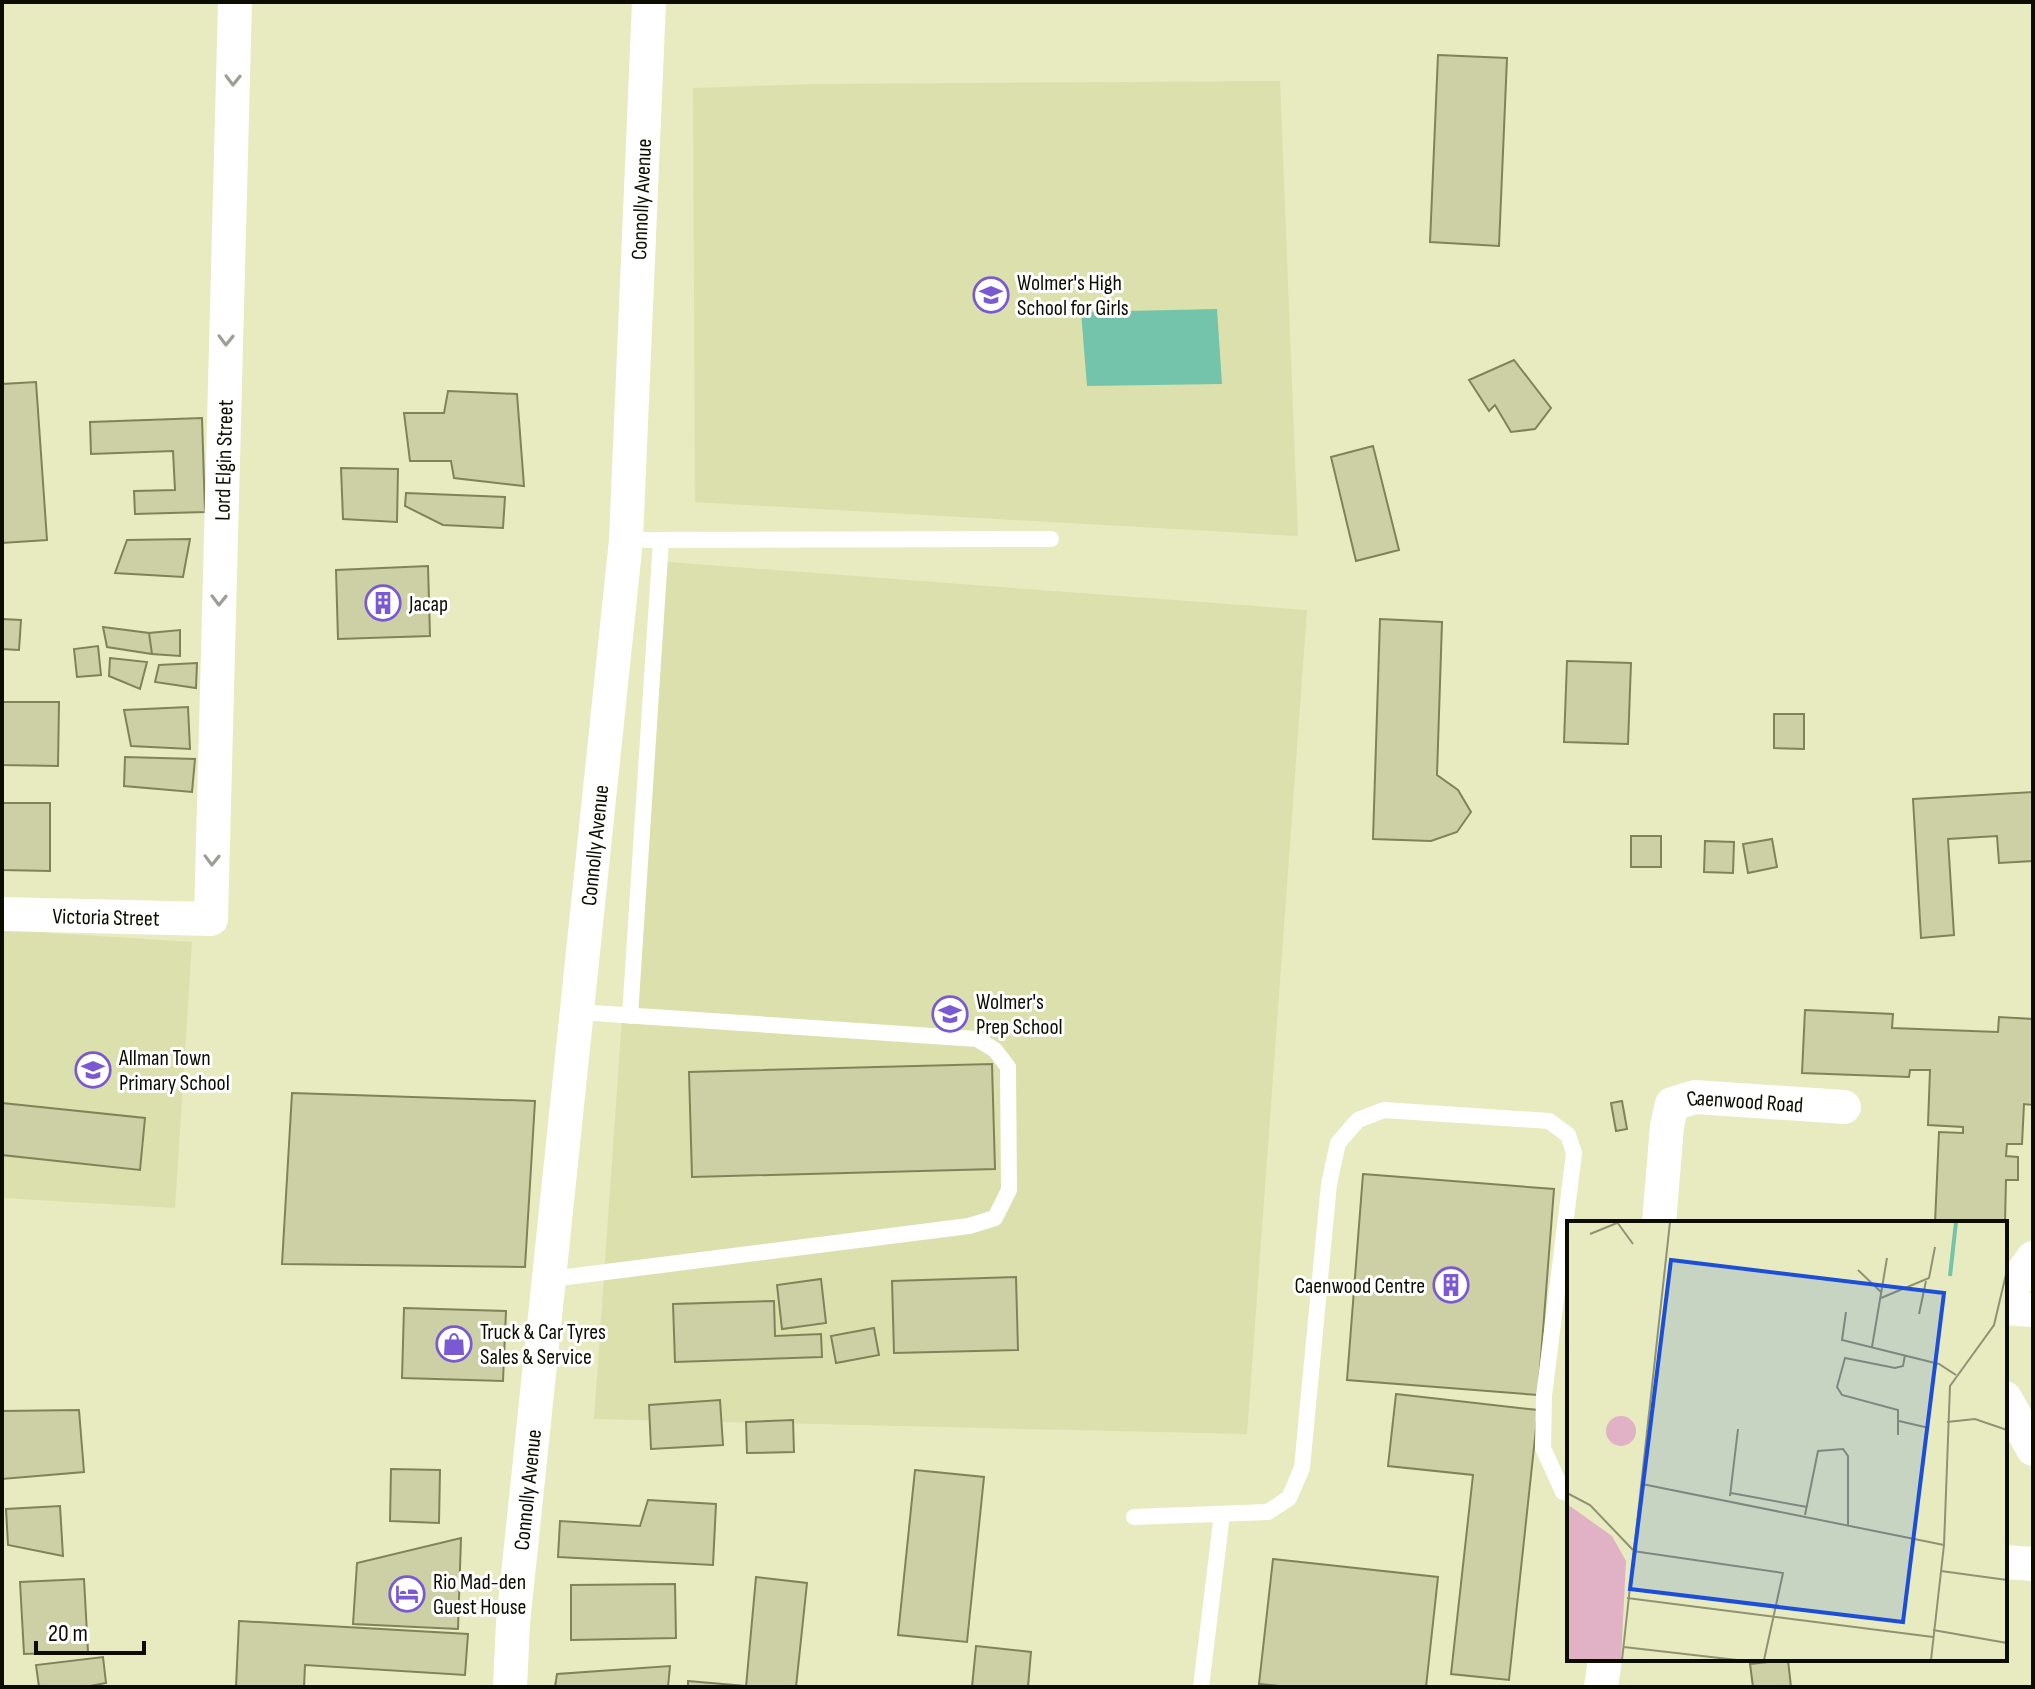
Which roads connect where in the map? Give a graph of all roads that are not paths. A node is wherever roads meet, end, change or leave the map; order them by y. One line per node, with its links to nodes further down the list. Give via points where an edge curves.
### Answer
1 (235, 2): 7 (street, Lord Elgin Street, one-way to 7)
2 (649, 2): 4 (street, Connolly Avenue)
3 (1051, 539): 5 (lane)
4 (626, 540): 5 (lane); 8 (street, Connolly Avenue)
5 (661, 540): 9 (lane)
6 (2, 914): 7 (street, Victoria Street)
7 (211, 919)
8 (578, 1012): 9 (lane); 13 (street, Connolly Avenue)
9 (630, 1016): 13 (lane, via 977,1039 1008,1067 1009,1190 995,1218 969,1226)
10 (1844, 1107): 11 (street, Caenwood Road, via 1695,1097 1672,1104)
11 (1659, 1221)
12 (2033, 1258): 14 (street)
13 (551, 1279): 25 (street, Connolly Avenue)
14 (2007, 1294)
15 (2007, 1308): 16 (street)
16 (2033, 1310)
17 (2007, 1402): 18 (street)
18 (2033, 1449)
19 (1567, 1493): 20 (lane, via 1543,1448 1544,1396 1574,1153 1568,1135 1549,1121 1384,1110 1358,1120 1338,1143 1329,1184 1302,1468 1289,1498 1268,1512)
20 (1222, 1514): 21 (lane); 26 (lane)
21 (1134, 1517)
22 (2007, 1562): 23 (street)
23 (2033, 1564)
24 (1605, 1661): 27 (street)
25 (510, 1687)
26 (1201, 1687)
27 (1601, 1687)

